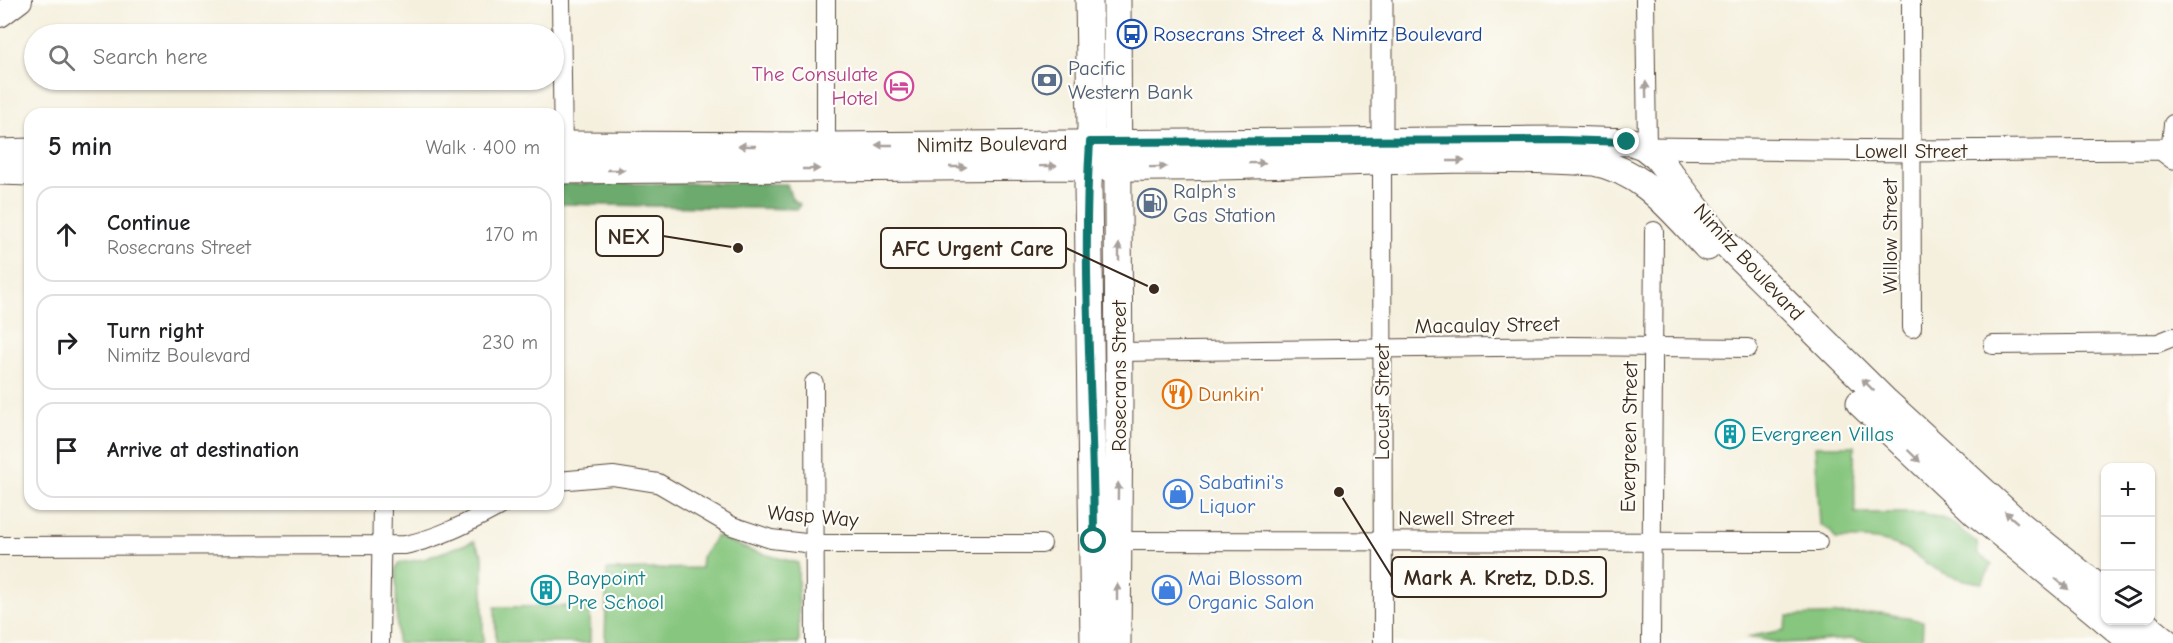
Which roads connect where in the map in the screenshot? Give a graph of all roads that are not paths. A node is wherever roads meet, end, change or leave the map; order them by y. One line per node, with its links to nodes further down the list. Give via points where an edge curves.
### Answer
1 (20, 0): 9 (main road)
2 (561, 0): 10 (street)
3 (826, 0): 14 (street)
4 (1089, 0): 18 (main road, Rosecrans Street)
5 (1117, 0): 19 (main road, Rosecrans Street)
6 (1382, 0): 16 (street, Locust Street)
7 (1645, 0): 15 (street, one-way to 7)
8 (1911, 0): 17 (street, Willow Street)
9 (0, 15)
10 (561, 24)
11 (560, 90): 12 (street)
12 (560, 108)
13 (2173, 124): 20 (street)
14 (826, 146): 18 (main road, Nimitz Boulevard, one-way to 14); 22 (main road, Nimitz Boulevard, one-way to 22)
15 (1647, 148): 16 (main road, Nimitz Boulevard, via 1632,142 1594,141); 17 (street, Lowell Street); 24 (main road); 46 (main road, Nimitz Boulevard, one-way to 15, via 2019,524 1886,402 1718,235 1668,168)
16 (1382, 152): 19 (main road, Nimitz Boulevard); 24 (main road, Nimitz Boulevard, one-way to 24); 32 (street, Locust Street)
17 (1912, 152): 20 (street, Lowell Street, via 2161,149); 27 (street, Willow Street)
18 (1090, 154): 19 (main road, Nimitz Boulevard); 23 (main road, Nimitz Boulevard, one-way to 18); 40 (main road, Rosecrans Street, via 1089,338)
19 (1118, 154): 33 (main road, Rosecrans Street, one-way to 19)
20 (2172, 155)
21 (24, 156): 25 (main road)
22 (564, 158)
23 (564, 158)
24 (1579, 161): 47 (main road, Nimitz Boulevard, one-way to 47, via 1621,169 1653,189 1917,459)
25 (8, 168)
26 (1654, 231): 30 (street, Evergreen Street)
27 (1912, 327)
28 (2173, 337): 29 (street, via 2158,343)
29 (1993, 345)
30 (1652, 348): 31 (street, Macaulay Street); 32 (street, Macaulay Street); 39 (street, Evergreen Street)
31 (1748, 348)
32 (1383, 349): 33 (street, Macaulay Street); 38 (street, Locust Street)
33 (1119, 352): 40 (main road, Rosecrans Street, one-way to 33)
34 (814, 383): 43 (street)
35 (564, 480): 43 (street, Wasp Way, via 613,476 658,483 732,526 771,539)
36 (382, 510): 44 (street)
37 (492, 510): 44 (street, via 428,540)
38 (1382, 540): 39 (street, Newell Street); 40 (street, Newell Street); 54 (street, Locust Street)
39 (1650, 540): 41 (street, Newell Street); 55 (street, Evergreen Street)
40 (1105, 541): 52 (main road, Rosecrans Street); 53 (main road, Rosecrans Street, one-way to 40)
41 (1818, 542)
42 (1041, 543): 43 (street, Wasp Way)
43 (814, 544): 51 (street)
44 (382, 545): 45 (street); 50 (street)
45 (0, 546)
46 (2101, 590)
47 (2101, 616)
48 (2112, 625): 56 (main road, Nimitz Boulevard)
49 (2144, 625): 57 (main road)
50 (380, 643)
51 (815, 643)
52 (1094, 643)
53 (1117, 643)
54 (1383, 643)
55 (1652, 643)
56 (2133, 643)
57 (2168, 643)

